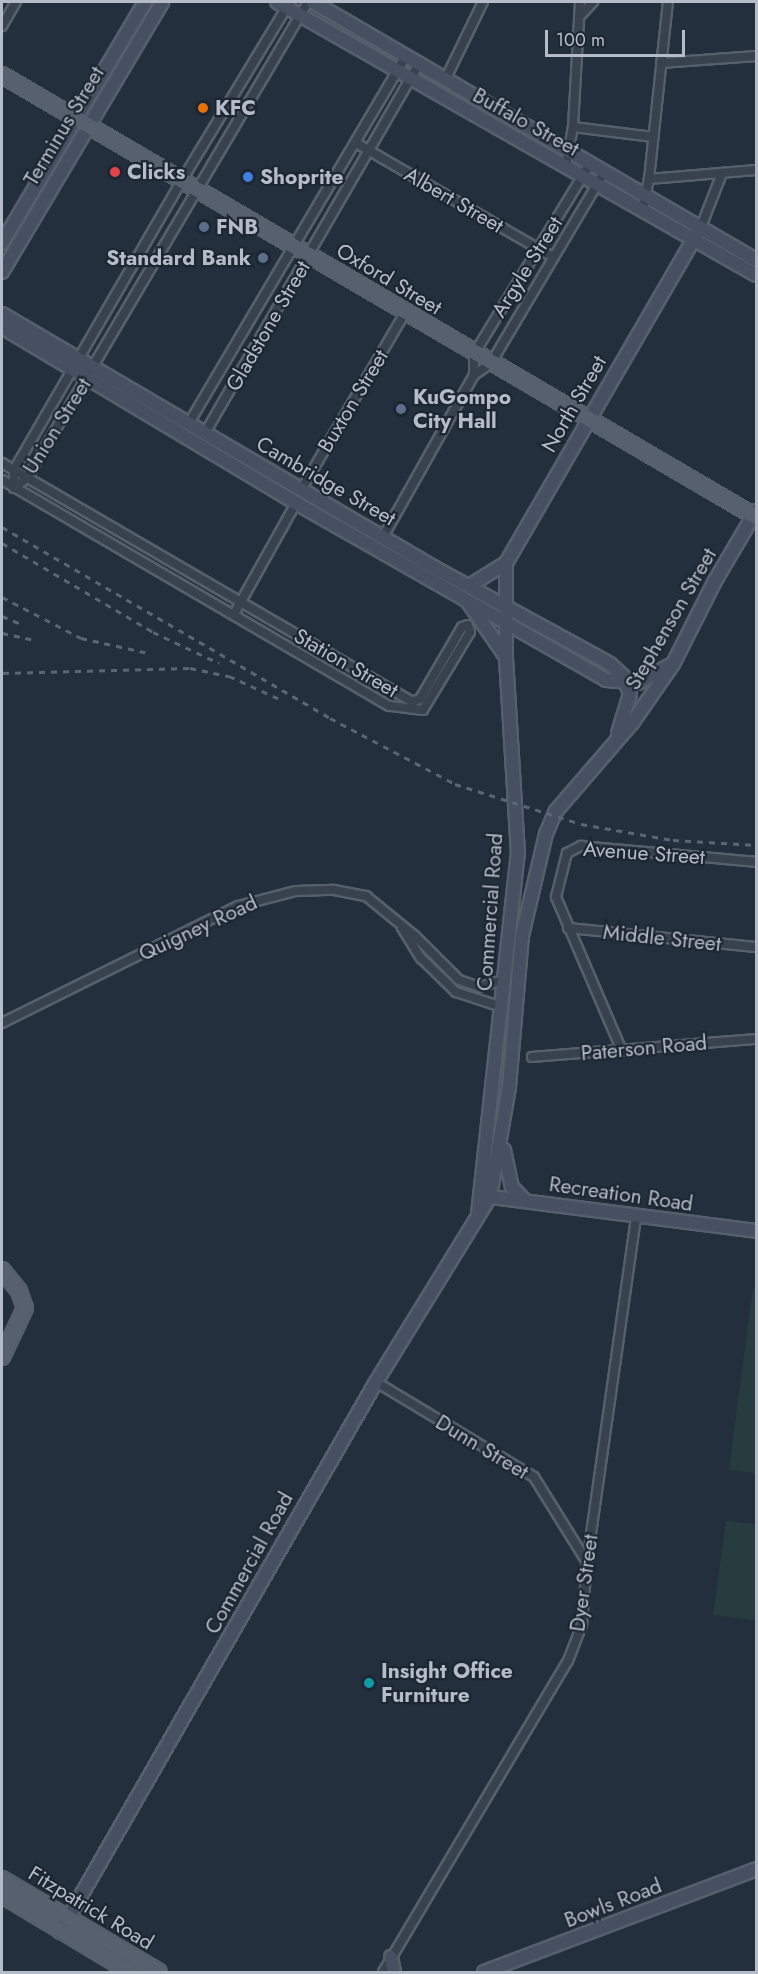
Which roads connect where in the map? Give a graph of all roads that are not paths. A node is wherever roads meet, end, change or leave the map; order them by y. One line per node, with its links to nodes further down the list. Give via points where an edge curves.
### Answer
1 (16, 2): 13 (street)
2 (145, 2): 22 (street, Terminus Street)
3 (162, 2): 23 (street, Terminus Street)
4 (308, 2): 11 (street, Union Street)
5 (313, 2): 14 (street, Buffalo Street)
6 (483, 2): 20 (street)
7 (580, 2): 12 (street)
8 (593, 2): 12 (street)
9 (668, 2): 17 (street)
10 (285, 4): 11 (street, Buffalo Street); 36 (street, Union Street)
11 (301, 15): 18 (street, Buffalo Street); 38 (street, Union Street)
12 (579, 17): 24 (street)
13 (2, 26)
14 (407, 55): 16 (street, Buffalo Street); 18 (street, Gladstone Street)
15 (756, 56): 17 (street)
16 (420, 62): 20 (street, Buffalo Street); 21 (street, Gladstone Street)
17 (661, 63): 25 (street)
18 (398, 71): 21 (street, Buffalo Street); 26 (street, Gladstone Street)
19 (2, 75): 22 (main road, Oxford Street)
20 (447, 76): 28 (street, Buffalo Street)
21 (411, 79): 27 (street, Gladstone Street); 30 (street, Buffalo Street)
22 (74, 117): 23 (main road, Oxford Street); 42 (street, Terminus Street)
23 (87, 125): 36 (main road, Oxford Street); 48 (street, Terminus Street)
24 (573, 127): 25 (street); 28 (street)
25 (653, 137): 35 (street)
26 (356, 143): 27 (street, Albert Street); 43 (street, Gladstone Street)
27 (369, 150): 44 (street, Albert Street); 45 (street, Gladstone Street)
28 (570, 150): 29 (street, Buffalo Street); 30 (street)
29 (591, 162): 32 (street, Buffalo Street); 34 (street, Argyle Street)
30 (566, 165): 34 (street, Buffalo Street)
31 (756, 170): 33 (street)
32 (605, 171): 37 (street, Argyle Street); 39 (street, Buffalo Street)
33 (722, 173): 35 (street); 41 (street)
34 (582, 176): 37 (street, Buffalo Street); 44 (street, Argyle Street)
35 (649, 179): 39 (street)
36 (182, 180): 38 (main road, Oxford Street); 55 (street, Union Street)
37 (598, 185): 40 (street, Buffalo Street); 46 (street, Argyle Street)
38 (198, 189): 43 (main road, Oxford Street); 56 (street, Union Street)
39 (647, 195): 40 (street); 41 (street, Buffalo Street)
40 (643, 209): 41 (street, Buffalo Street)
41 (698, 232): 47 (street, Buffalo Street); 49 (street, Buffalo Street); 58 (street, North Street)
42 (2, 243)
43 (295, 247): 45 (main road, Oxford Street); 59 (street, Gladstone Street)
44 (538, 249): 46 (street, Albert Street); 53 (street, Argyle Street)
45 (310, 255): 50 (main road, Oxford Street); 60 (street, Gladstone Street)
46 (553, 257): 54 (street, Argyle Street)
47 (756, 260)
48 (2, 272)
49 (756, 275)
50 (405, 313): 53 (main road, Oxford Street); 66 (street, Buxton Street)
51 (2, 314): 55 (street, Cambridge Street)
52 (2, 327): 55 (street, Cambridge Street)
53 (474, 354): 54 (main road, Oxford Street); 57 (street, Argyle Street)
54 (491, 363): 57 (street, Argyle Street); 58 (main road, Oxford Street)
55 (76, 364): 56 (street, Cambridge Street); 62 (street, Union Street)
56 (89, 372): 59 (street, Cambridge Street); 63 (street, Union Street); 67 (street, Cambridge Street)
57 (474, 375): 69 (street, Argyle Street)
58 (588, 419): 68 (main road, Oxford Street); 70 (street, North Street)
59 (189, 423): 60 (street, Cambridge Street)
60 (205, 433): 66 (street, Cambridge Street)
61 (2, 463): 62 (street, Station Street)
62 (14, 470): 63 (street, Station Street); 65 (street, Union Street)
63 (27, 478): 65 (street, Union Street); 72 (street, Station Street)
64 (2, 480): 65 (street, Station Street)
65 (14, 488): 74 (street, Station Street)
66 (301, 490): 69 (street, Cambridge Street)
67 (296, 503): 71 (street, Cambridge Street); 72 (street)
68 (756, 514): 77 (street, Stephenson Street)
69 (383, 537): 71 (street, Cambridge Street)
70 (506, 563): 71 (street); 73 (street, North Street)
71 (466, 592): 73 (street, Cambridge Street); 75 (street, Cambridge Street); 76 (street)
72 (241, 602): 74 (street); 74 (street, Station Street, via 414,702 462,627 466,624 471,629 420,711 386,705)
73 (506, 608): 75 (street, Commercial Road); 78 (street, Cambridge Street, via 610,664)
74 (234, 614)
75 (506, 621): 76 (street, Commercial Road); 78 (street, Cambridge Street, via 606,680)
76 (506, 658): 84 (street, Commercial Road, via 518,854)
77 (673, 664): 78 (street, via 639,683); 79 (street, Stephenson Street)
78 (627, 685): 79 (street, via 628,706)
79 (614, 742): 90 (street, Commercial Road, via 556,811 546,834 522,936)
80 (756, 862): 82 (street, Avenue Street, via 575,847 563,860 556,884 556,897)
81 (399, 922): 84 (street, Quigney Road, via 470,986 489,986); 85 (street, Quigney Road, via 421,958 456,992); 86 (street, Quigney Road, via 366,896 334,890 259,898)
82 (568, 928): 83 (street, Middle Street); 88 (street, Avenue Street)
83 (756, 947)
84 (504, 980): 85 (street, Commercial Road)
85 (502, 1007): 91 (street, Commercial Road)
86 (2, 1023)
87 (756, 1039): 88 (street, Paterson Road)
88 (622, 1051): 89 (street, Paterson Road)
89 (532, 1057)
90 (503, 1134): 91 (street, Commercial Road); 92 (street, via 509,1179)
91 (485, 1196): 92 (street, Recreation Road); 97 (street, Commercial Road, via 478,1217)
92 (524, 1200): 93 (street, Recreation Road)
93 (636, 1216): 94 (street, Recreation Road); 98 (street, Dyer Street)
94 (756, 1232)
95 (2, 1270): 96 (main road, via 19,1291 25,1308)
96 (2, 1357)
97 (376, 1382): 98 (street, Dunn Street, via 534,1477); 102 (street, Commercial Road)
98 (587, 1562): 104 (street, Dyer Street, via 582,1624 568,1660)
99 (756, 1869): 109 (street, Bowls Road)
100 (2, 1879): 102 (main road, Fitzpatrick Road)
101 (2, 1895): 103 (main road, Fitzpatrick Road)
102 (67, 1919): 103 (street, Commercial Road); 106 (main road, Fitzpatrick Road)
103 (60, 1932): 105 (main road, Fitzpatrick Road)
104 (391, 1957): 107 (street, Dyer Street); 108 (street)
105 (130, 1972)
106 (159, 1972)
107 (383, 1972)
108 (394, 1972)
109 (484, 1972)

